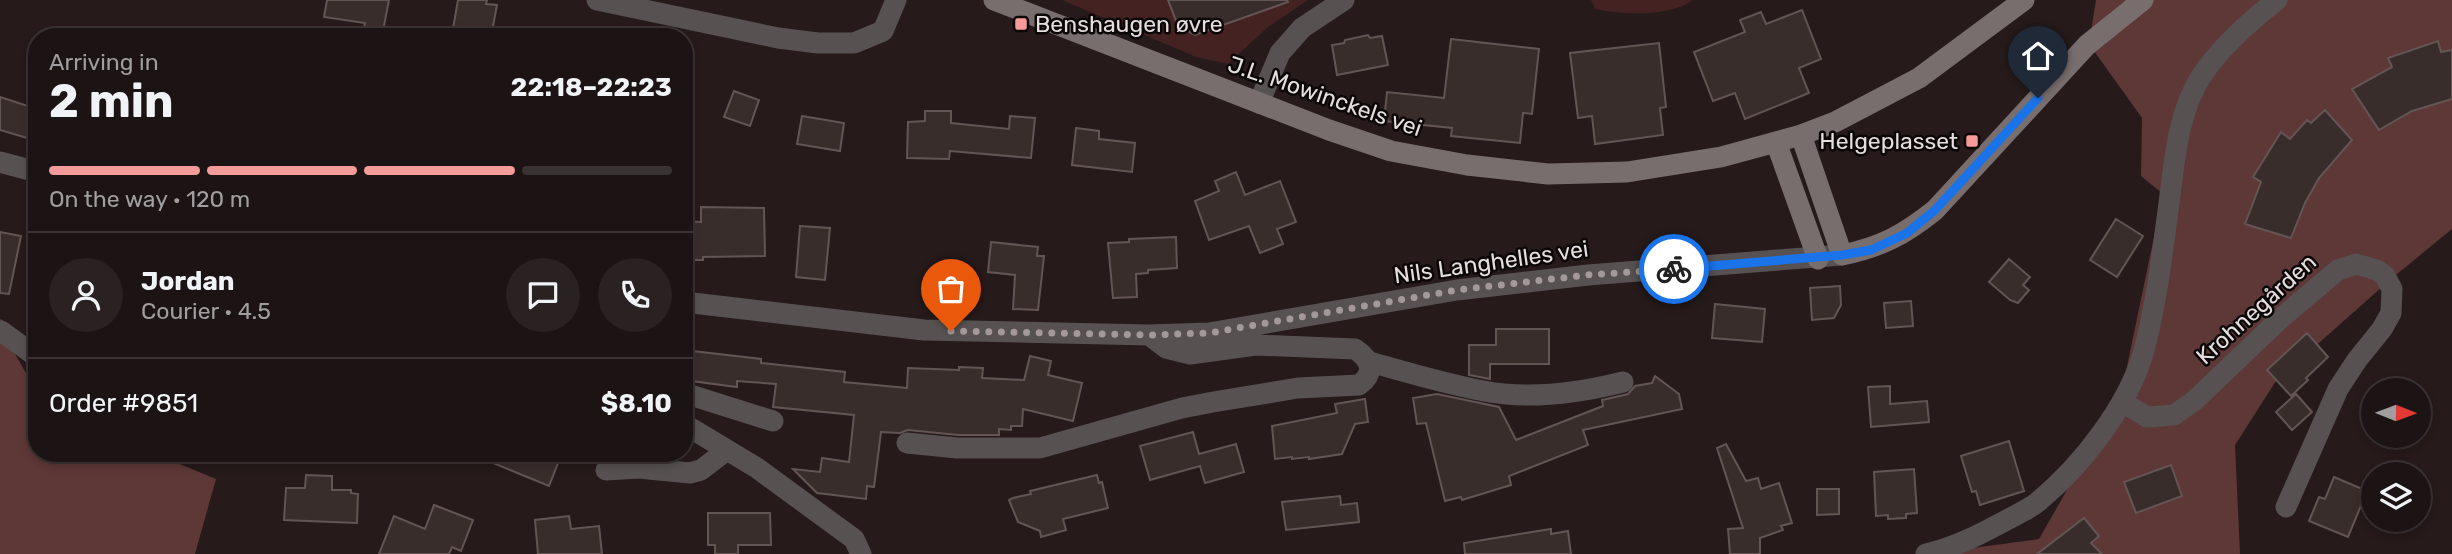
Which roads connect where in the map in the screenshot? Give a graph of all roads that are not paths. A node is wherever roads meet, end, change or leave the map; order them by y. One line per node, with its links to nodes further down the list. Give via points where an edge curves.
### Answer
1 (597, 0): 2 (street, via 778,38 854,43 883,31)
2 (896, 0)
3 (994, 0): 8 (main road, J.L. Mowinckels vei)
4 (1344, 0): 8 (street, via 1302,28 1280,53)
5 (2023, 0): 9 (main road, J.L. Mowinckels vei, via 1919,78)
6 (2143, 0): 13 (main road, via 2087,45 1935,210 1907,233 1871,250)
7 (2277, 0): 22 (street, via 2252,20 2202,76 2189,102 2174,160 2142,356)
8 (1259, 103): 10 (main road, J.L. Mowinckels vei, via 1391,151 1548,174 1627,172 1721,157)
9 (1801, 135): 10 (main road, J.L. Mowinckels vei); 13 (main road)
10 (1776, 142): 14 (main road)
11 (0, 162): 12 (street)
12 (28, 170)
13 (1842, 255): 14 (street, Nils Langhelles vei)
14 (1818, 259): 17 (street, Nils Langhelles vei, via 1587,275 1457,290 1209,333)
15 (693, 303): 17 (street, Nils Langhelles vei, via 924,330)
16 (1, 331): 18 (street)
17 (1149, 335): 19 (street, Nils Langhelles vei, via 1179,353 1256,345 1355,349)
18 (28, 350)
19 (1370, 362): 20 (street, Nils Langhelles vei, via 1486,392 1589,391); 25 (street, via 1359,385 1298,388 1182,408 1040,449)
20 (1623, 382)
21 (693, 396): 23 (street)
22 (2122, 402): 28 (street, Krohnegården, via 2147,417 2174,415 2337,270 2356,264 2377,270 2392,289 2391,313 2338,389); 30 (street, via 2096,440 2038,503 1989,530)
23 (773, 421)
24 (693, 429): 26 (street)
25 (906, 443)
26 (727, 450): 27 (street, via 690,473); 29 (street, via 854,540)
27 (606, 470)
28 (2286, 507)
29 (861, 554)
30 (1926, 554)

